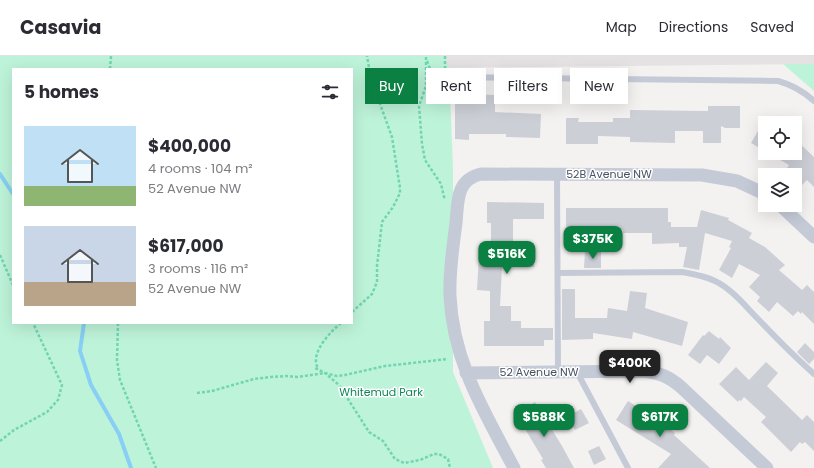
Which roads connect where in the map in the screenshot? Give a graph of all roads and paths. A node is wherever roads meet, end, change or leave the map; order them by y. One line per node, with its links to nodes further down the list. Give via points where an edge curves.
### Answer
1 (111, 56): 4 (path)
2 (367, 56): 16 (path, via 370,79 392,137 400,193 382,222 377,282 372,294)
3 (426, 56): 5 (path); 10 (path, via 426,86 419,106 425,160 441,184 444,197)
4 (110, 68)
5 (431, 68)
6 (486, 77): 7 (lane, via 778,80 805,92)
7 (814, 101)
8 (558, 174): 9 (street, 52B Avenue NW, via 702,175 736,181); 10 (street, 52B Avenue NW, via 473,176 463,184); 14 (lane)
9 (758, 190)
10 (457, 209): 20 (street, via 450,296)
11 (787, 212): 12 (street)
12 (814, 237)
13 (0, 255): 15 (path)
14 (558, 273): 21 (lane); 25 (lane, via 682,272 716,281 726,287)
15 (12, 283)
16 (353, 311)
17 (33, 324): 27 (path, via 62,385 58,400 47,412 14,430)
18 (118, 324): 28 (path, via 117,360 120,380)
19 (340, 324): 23 (path, via 324,339 316,358 315,368)
20 (461, 358): 23 (path, via 380,367 337,376); 24 (street)
21 (558, 372): 22 (street, 52 Avenue NW); 24 (street, 52 Avenue NW)
22 (577, 372): 31 (lane); 32 (street, 52 Avenue NW, via 643,371 667,376)
23 (325, 373): 26 (path, via 254,379); 29 (path, via 338,385 369,432 383,441 395,459 404,463 439,454 448,459)
24 (466, 373): 30 (street)
25 (814, 374)
26 (197, 393)
27 (0, 441)
28 (156, 468)
29 (450, 468)
30 (514, 468)
31 (628, 468)
32 (767, 468)

